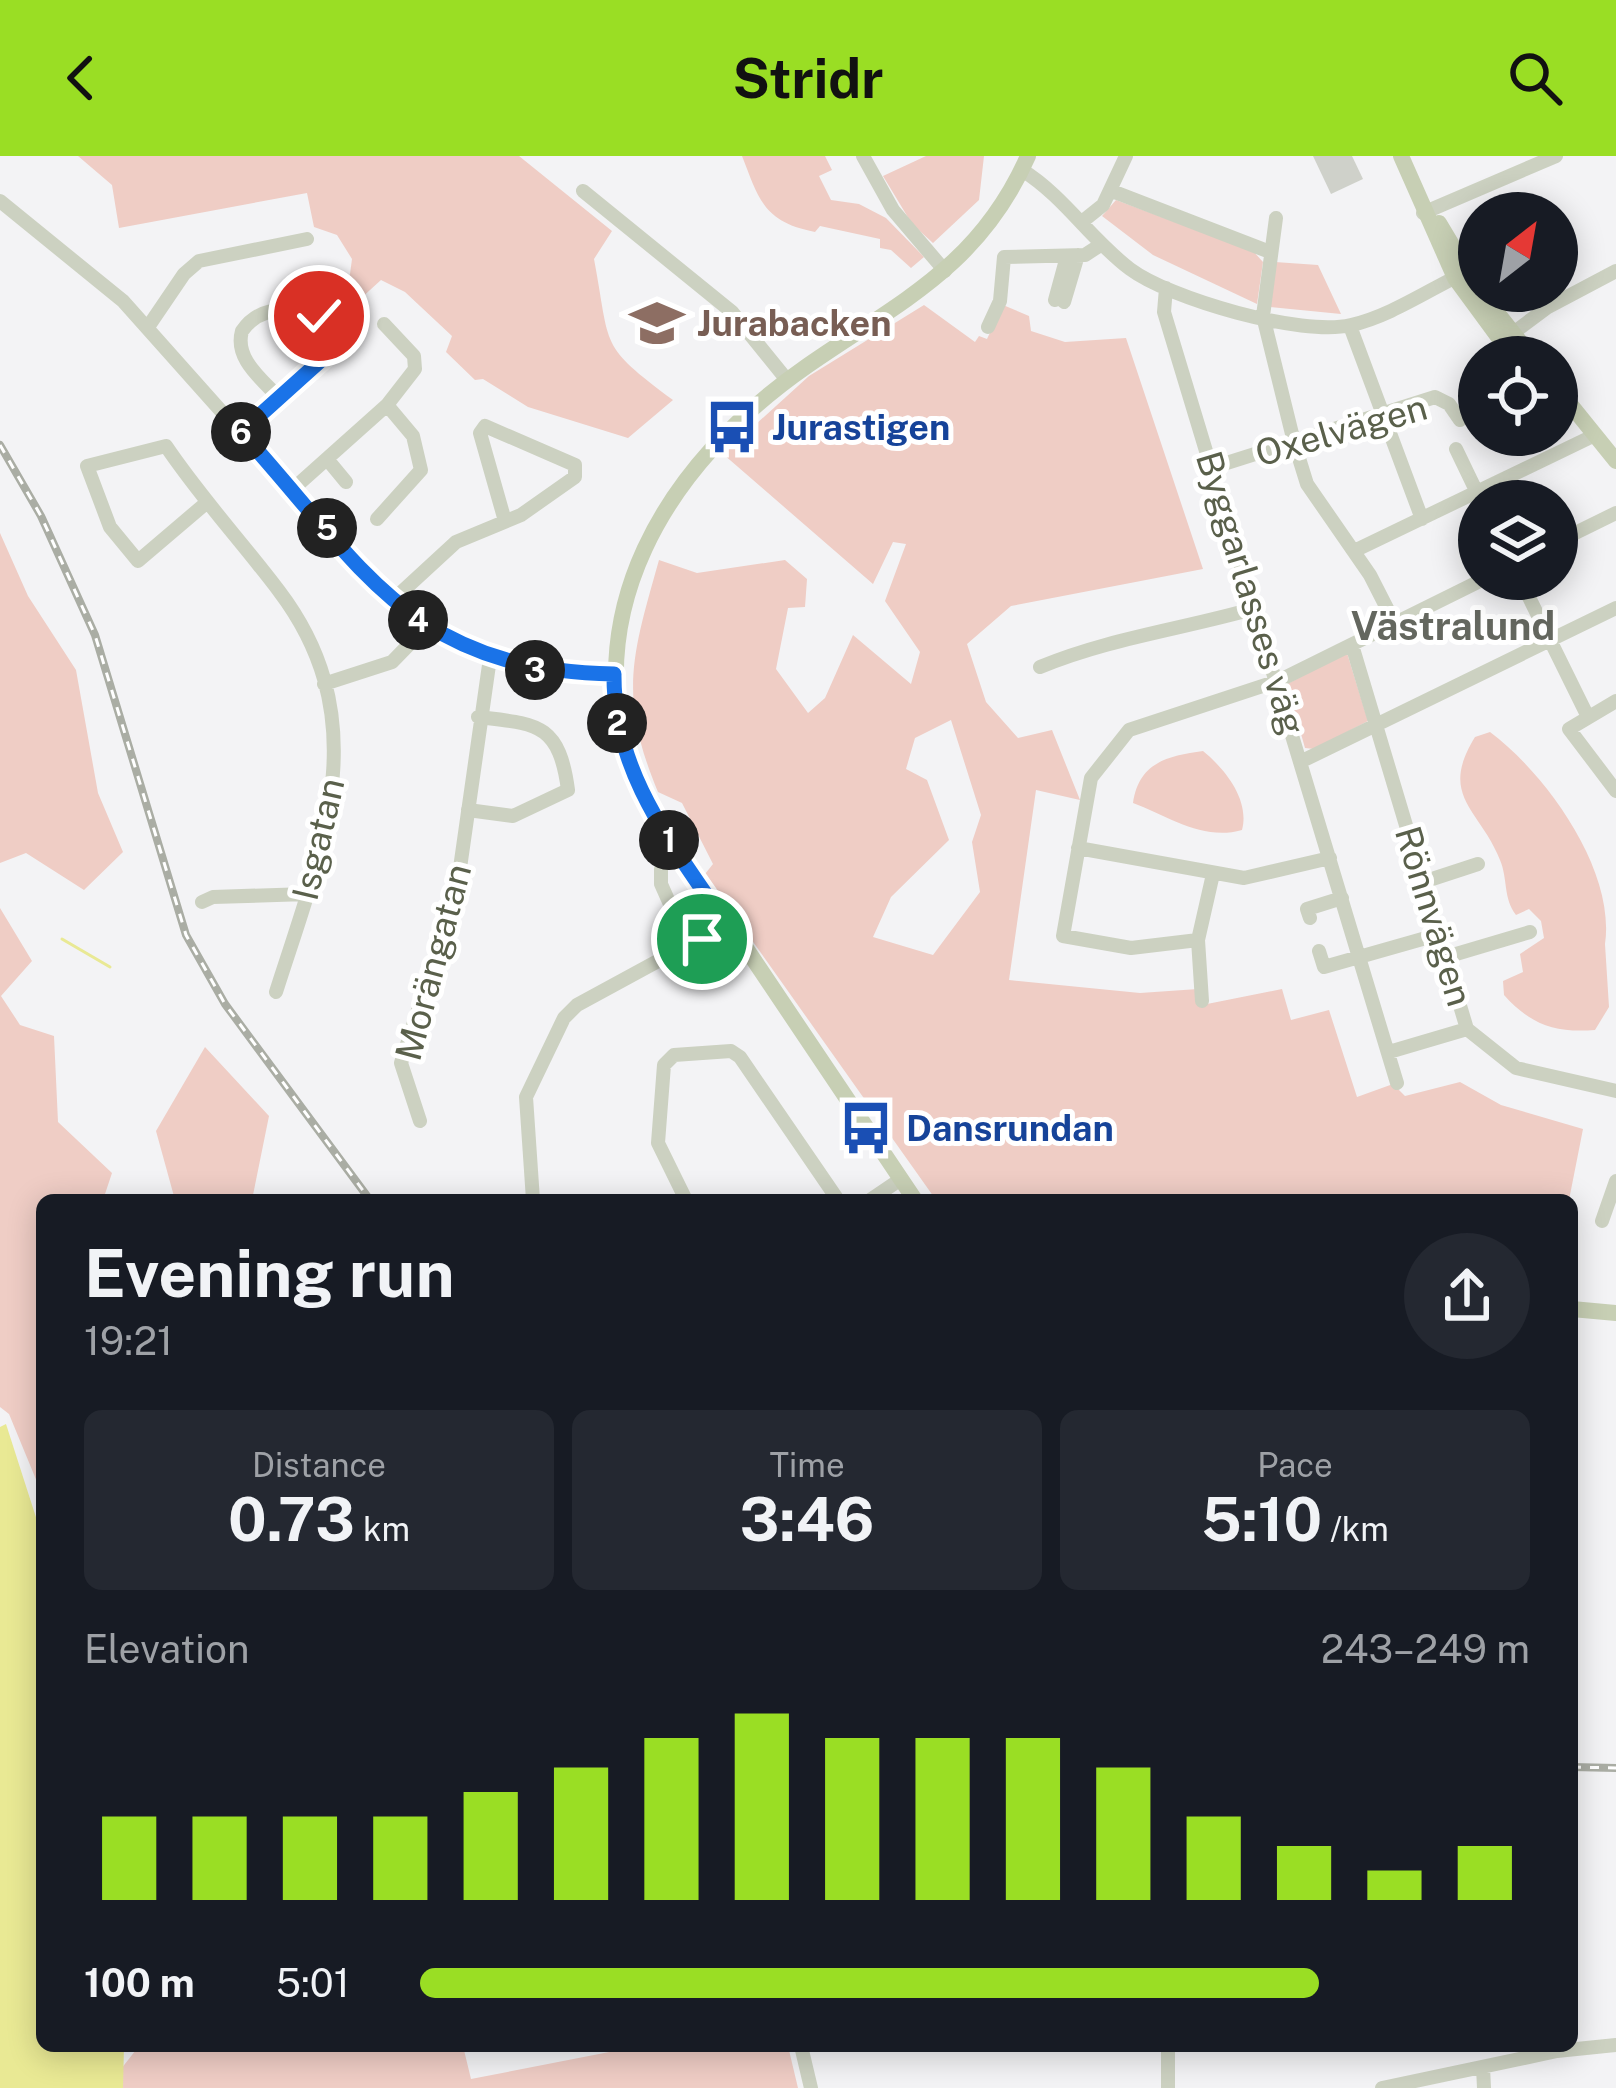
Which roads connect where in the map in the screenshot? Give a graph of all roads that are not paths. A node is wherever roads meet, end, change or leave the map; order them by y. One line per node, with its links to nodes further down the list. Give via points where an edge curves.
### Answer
1 (863, 156): 17 (street, via 893,210)
2 (1126, 156): 7 (street)
3 (1401, 156): 9 (main road)
4 (1556, 156): 9 (street)
5 (1025, 163): 11 (street); 17 (main road)
6 (583, 191): 28 (street, via 732,312)
7 (1112, 191): 11 (street); 14 (street)
8 (0, 201): 25 (street)
9 (1427, 211): 16 (main road)
10 (1276, 218): 14 (street)
11 (1083, 221): 13 (street)
12 (307, 239): 25 (street, via 199,261)
13 (1102, 244): 15 (street); 20 (street)
14 (1270, 252): 22 (street)
15 (1072, 255): 21 (street); 26 (street, via 1004,257)
16 (1458, 269)
17 (945, 271): 28 (main road)
18 (1616, 271): 27 (street)
19 (1458, 276): 24 (street)
20 (1166, 288): 22 (street); 40 (street, Byggarlasses väg, via 1164,312)
21 (1060, 301)
22 (1263, 316): 24 (street); 37 (street)
23 (384, 324): 30 (street, via 416,362)
24 (1350, 326): 31 (street)
25 (148, 327): 35 (street)
26 (988, 327)
27 (1520, 336)
28 (787, 380): 65 (main road, via 712,450 647,541 620,616)
29 (279, 398): 29 (street, via 341,340 319,316 267,313 242,332 244,360); 35 (street)
30 (387, 405): 39 (street); 49 (street, via 413,436 422,470)
31 (1385, 413): 32 (street, Oxelvägen, via 1435,397); 37 (street, Oxelvägen); 50 (street)
32 (1458, 417)
33 (1578, 418): 36 (main road)
34 (1578, 425): 36 (main road)
35 (241, 432): 45 (street)
36 (1591, 437): 41 (main road); 43 (street)
37 (1294, 442): 40 (street, Oxelvägen); 53 (street, via 1307,484)
38 (1456, 449): 42 (street)
39 (327, 459): 44 (street); 45 (street)
40 (1214, 467): 57 (street, Byggarlasses väg)
41 (1615, 469)
42 (1471, 480)
43 (1512, 480)
44 (346, 482)
45 (293, 489): 55 (street)
46 (205, 504): 46 (street, Isgatan, via 166,446 87,466 110,527 138,561); 67 (street, Isgatan, via 295,615)
47 (1458, 506): 50 (street)
48 (1616, 513): 52 (street)
49 (377, 519)
50 (1422, 519): 53 (street)
51 (505, 521): 51 (street, via 555,496 578,472 484,427); 55 (street, via 456,542)
52 (1578, 532)
53 (1354, 551): 59 (street)
54 (1458, 592): 59 (street)
55 (393, 600): 60 (street)
56 (1530, 600): 61 (street)
57 (1256, 608): 64 (street, via 1113,640); 66 (street, Byggarlasses väg)
58 (1616, 608): 61 (street)
59 (1395, 624): 62 (street)
60 (427, 626): 63 (street); 67 (street, via 383,667)
61 (1550, 640): 70 (street); 71 (street)
62 (1352, 645): 66 (street); 71 (street, Rönnvägen)
63 (490, 658): 65 (street, via 528,669); 69 (street, Morängatan)
64 (1040, 667)
65 (614, 674): 85 (main road, via 620,737 637,786)
66 (1278, 681): 72 (street, Byggarlasses väg); 75 (street, via 1129,730 1091,778)
67 (324, 684): 81 (street, Isgatan, via 336,769)
68 (1616, 701): 70 (street)
69 (478, 717): 74 (street, Morängatan); 74 (street, via 548,732 568,790 513,816)
70 (1588, 717): 73 (street, via 1569,729)
71 (1376, 726): 72 (street); 80 (street, Rönnvägen)
72 (1302, 761): 76 (street, Byggarlasses väg)
73 (1616, 791)
74 (468, 810): 99 (street, Morängatan, via 457,889 401,1063)
75 (1078, 848): 79 (street); 88 (street, via 1063,935 1131,948)
76 (1330, 858): 79 (street, via 1259,878); 82 (street, Byggarlasses väg)
77 (1478, 864): 80 (street)
78 (661, 869): 89 (street)
79 (1213, 874): 88 (street)
80 (1424, 882): 87 (street, Rönnvägen)
81 (307, 894): 83 (street); 93 (street, Isgatan)
82 (1342, 898): 84 (street, via 1307,908); 92 (street, Byggarlasses väg)
83 (202, 902)
84 (1310, 918)
85 (726, 924): 89 (street); 100 (main road)
86 (1530, 932): 91 (street)
87 (1440, 934): 91 (street, Rönnvägen); 92 (street)
88 (1198, 940): 94 (street)
89 (688, 947): 102 (street, via 564,1018 526,1097)
90 (1319, 951): 92 (street, via 1324,967)
91 (1446, 957): 95 (street, Rönnvägen)
92 (1360, 958): 96 (street, Byggarlasses väg)
93 (276, 992)
94 (1202, 1001)
95 (1467, 1028): 96 (street); 98 (street, Rönnvägen, via 1516,1068)
96 (1389, 1052): 97 (street, Byggarlasses väg)
97 (1396, 1083)
98 (1616, 1091)
99 (420, 1121)
100 (901, 1179): 105 (street); 106 (main road)
101 (1616, 1181): 107 (street)
102 (533, 1194)
103 (683, 1194): 104 (street, via 658,1143 664,1065 674,1055 730,1051)
104 (834, 1194)
105 (879, 1194)
106 (911, 1194)
107 (1602, 1221)
108 (1578, 1309): 109 (main road)
109 (1616, 1312)
110 (1616, 2045): 111 (street)
111 (1578, 2051)
112 (802, 2052): 116 (street)
113 (1168, 2052): 117 (street)
114 (1574, 2052): 115 (street)
115 (1483, 2067): 118 (street); 119 (street)
116 (811, 2088)
117 (1168, 2088)
118 (1382, 2088)
119 (1484, 2088)

